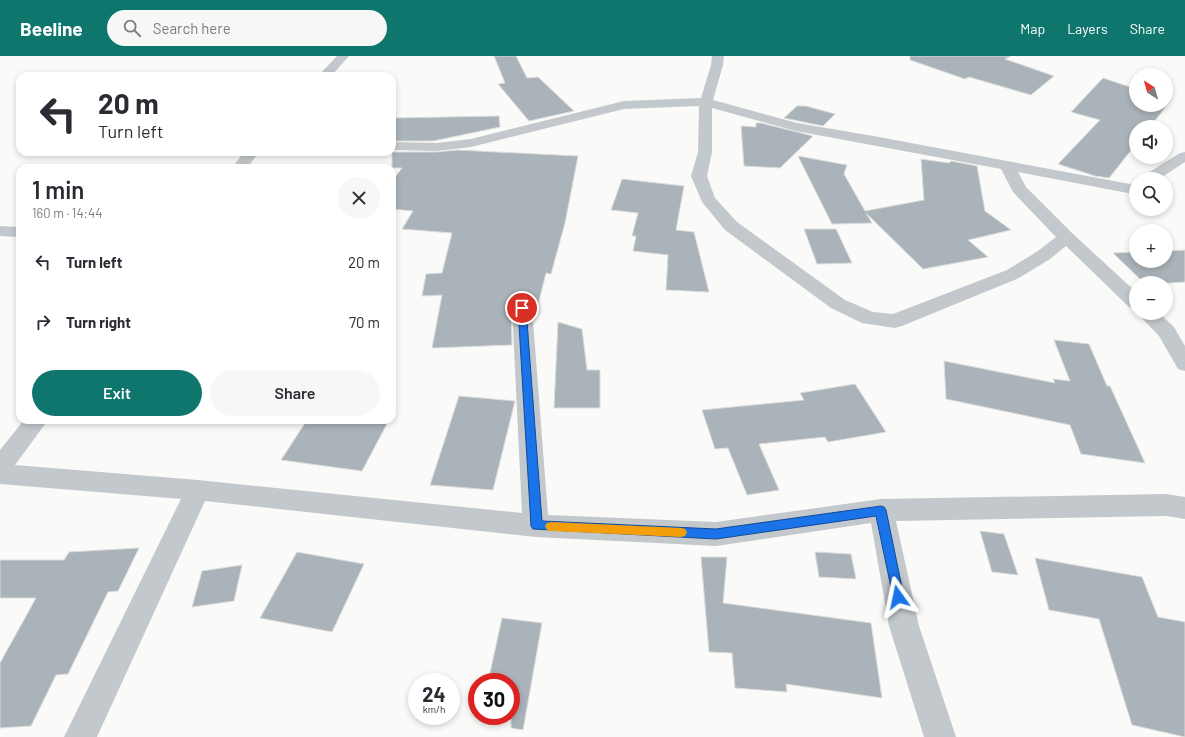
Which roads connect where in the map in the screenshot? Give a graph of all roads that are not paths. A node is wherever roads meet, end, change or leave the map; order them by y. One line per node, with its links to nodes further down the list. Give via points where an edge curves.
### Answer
1 (343, 56): 3 (street)
2 (718, 56): 4 (street)
3 (328, 72)
4 (706, 102): 5 (street, via 624,105 471,143 436,147); 9 (street, via 796,127); 14 (street, via 705,152 699,176 708,199 731,226 838,304 869,318 895,321 1013,274 1044,255)
5 (396, 146)
6 (249, 156): 8 (street)
7 (1185, 156): 10 (street)
8 (242, 164)
9 (1007, 165): 11 (street); 14 (street, via 1019,189)
10 (1159, 172)
11 (1129, 188)
12 (0, 231): 13 (street)
13 (16, 232)
14 (1066, 237): 15 (street)
15 (1129, 296)
16 (522, 308): 25 (street)
17 (1154, 320): 18 (street, via 1166,332)
18 (1185, 364)
19 (34, 424): 20 (street)
20 (0, 467)
21 (0, 474): 22 (street)
22 (198, 490): 25 (street); 26 (street)
23 (1185, 508): 24 (street, via 1166,505)
24 (881, 510): 25 (street, via 716,534); 27 (street, via 904,626)
25 (536, 526)
26 (80, 737)
27 (940, 737)

